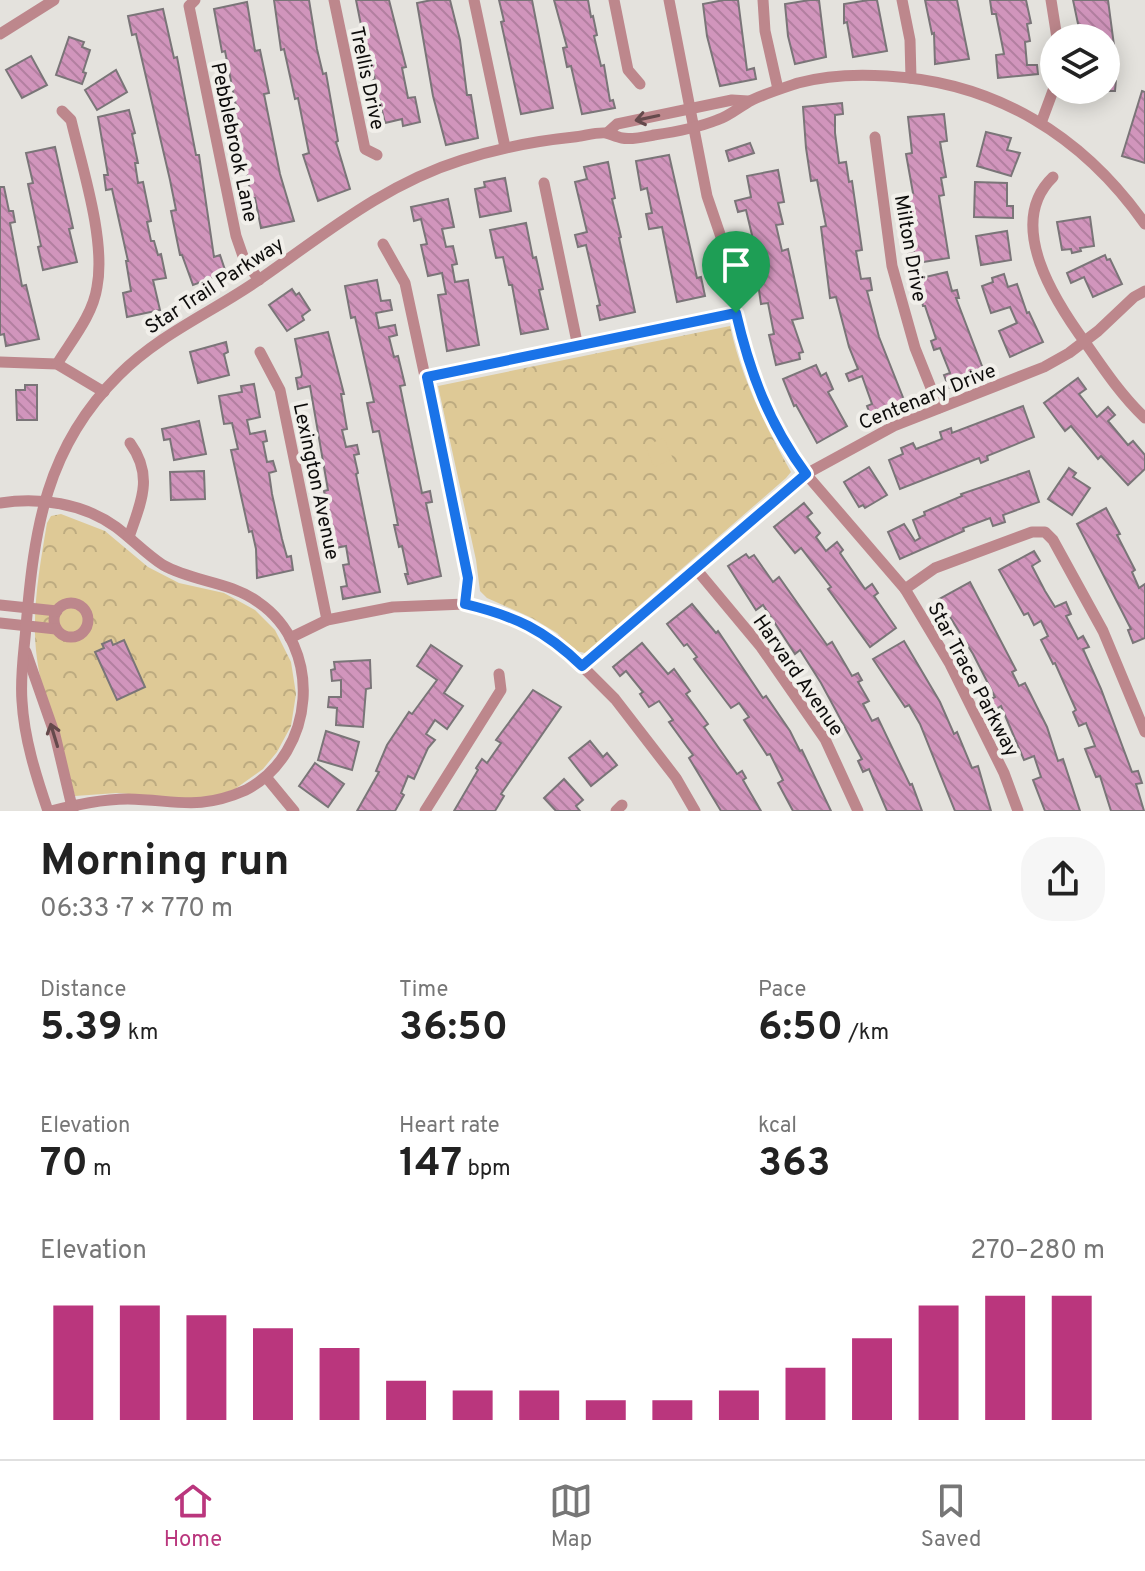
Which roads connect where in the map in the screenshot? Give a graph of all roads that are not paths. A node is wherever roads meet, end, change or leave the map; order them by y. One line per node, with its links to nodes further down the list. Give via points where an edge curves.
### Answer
1 (54, 0): 11 (street)
2 (334, 0): 24 (street, Trellis Drive, via 365,149)
3 (474, 0): 23 (street)
4 (614, 0): 13 (street, via 628,70)
5 (669, 0): 17 (street, Star Trace Parkway)
6 (763, 0): 14 (street)
7 (902, 0): 12 (street)
8 (1051, 0): 10 (street)
9 (192, 3): 29 (street, Pebblebrook Lane, via 236,236)
10 (1055, 24)
11 (0, 34)
12 (911, 78): 14 (street, Star Trail Parkway, via 841,76); 19 (street, Star Trail Parkway, via 978,93)
13 (640, 84)
14 (778, 89): 15 (street, Star Trail Parkway)
15 (749, 101): 17 (street, Star Trail Parkway); 20 (street, Star Trail Parkway)
16 (1048, 104): 19 (street)
17 (690, 109): 20 (street, Star Trace Parkway); 21 (street, Star Trail Parkway, one-way to 21, via 617,124)
18 (62, 111): 36 (street, via 71,120 98,243 97,287 88,314)
19 (1041, 123): 27 (street, Star Trail Parkway, via 1096,165)
20 (693, 128): 21 (street, Star Trail Parkway, via 624,139); 31 (street, Star Trace Parkway)
21 (607, 133): 23 (street, Star Trail Parkway)
22 (875, 137): 39 (street, Milton Drive, via 892,266)
23 (505, 147): 29 (street, Star Trail Parkway, via 393,188)
24 (377, 155)
25 (1053, 177): 32 (street, via 1035,203 1038,253 1053,294)
26 (544, 183): 33 (street)
27 (1145, 224)
28 (383, 244): 37 (street, via 405,283)
29 (259, 280): 38 (street, Star Trail Parkway, via 165,336)
30 (1145, 291): 32 (street, Centenary Drive)
31 (736, 313): 33 (street); 42 (street, Star Trace Parkway, via 766,407)
32 (1084, 341): 39 (street, Centenary Drive, via 1044,367); 40 (street, via 1124,398)
33 (578, 347): 37 (street)
34 (260, 352): 52 (street, Lexington Avenue, via 280,390)
35 (0, 362): 36 (street)
36 (57, 364): 38 (street)
37 (427, 377): 48 (street, via 468,578)
38 (104, 392): 43 (street, Star Trail Parkway, via 61,453)
39 (939, 408): 42 (street, Centenary Drive)
40 (1145, 418)
41 (130, 443): 45 (street, via 145,473)
42 (806, 474): 46 (street, Centenary Drive); 47 (street, Star Trace Parkway)
43 (45, 501): 44 (street); 45 (street, via 90,512); 50 (street, Star Trail Parkway)
44 (0, 503)
45 (129, 537): 56 (street, via 176,571 249,595 271,612)
46 (696, 569): 58 (street, Centenary Drive); 69 (street, Harvard Avenue, via 761,647 825,739)
47 (905, 589): 60 (street, via 935,568 986,547 1045,532 1103,631); 70 (street, Star Trace Parkway, via 950,664)
48 (465, 604): 52 (street, via 393,607); 58 (street, via 501,613 557,641)
49 (0, 605): 50 (street)
50 (28, 606): 51 (street); 54 (street, Star Trail Parkway)
51 (57, 611): 55 (street); 55 (street, via 78,605 88,622 76,636)
52 (327, 620): 56 (street)
53 (0, 623): 54 (street)
54 (26, 624): 55 (street); 57 (street, Star Trail Parkway)
55 (56, 629)
56 (290, 638): 62 (street, via 301,673 301,717 294,740)
57 (25, 648): 64 (street, Star Trail Parkway, one-way to 57); 65 (street, Star Trail Parkway, via 22,703)
58 (582, 666): 68 (street, via 615,699)
59 (499, 674): 67 (street, via 501,690)
60 (1143, 718): 61 (street)
61 (1145, 732)
62 (266, 777): 63 (street, via 213,804); 66 (street)
63 (160, 807): 64 (street, via 119,799)
64 (73, 808): 65 (street)
65 (50, 811)
66 (294, 811)
67 (425, 811)
68 (695, 811)
69 (858, 811)
70 (1018, 811)

